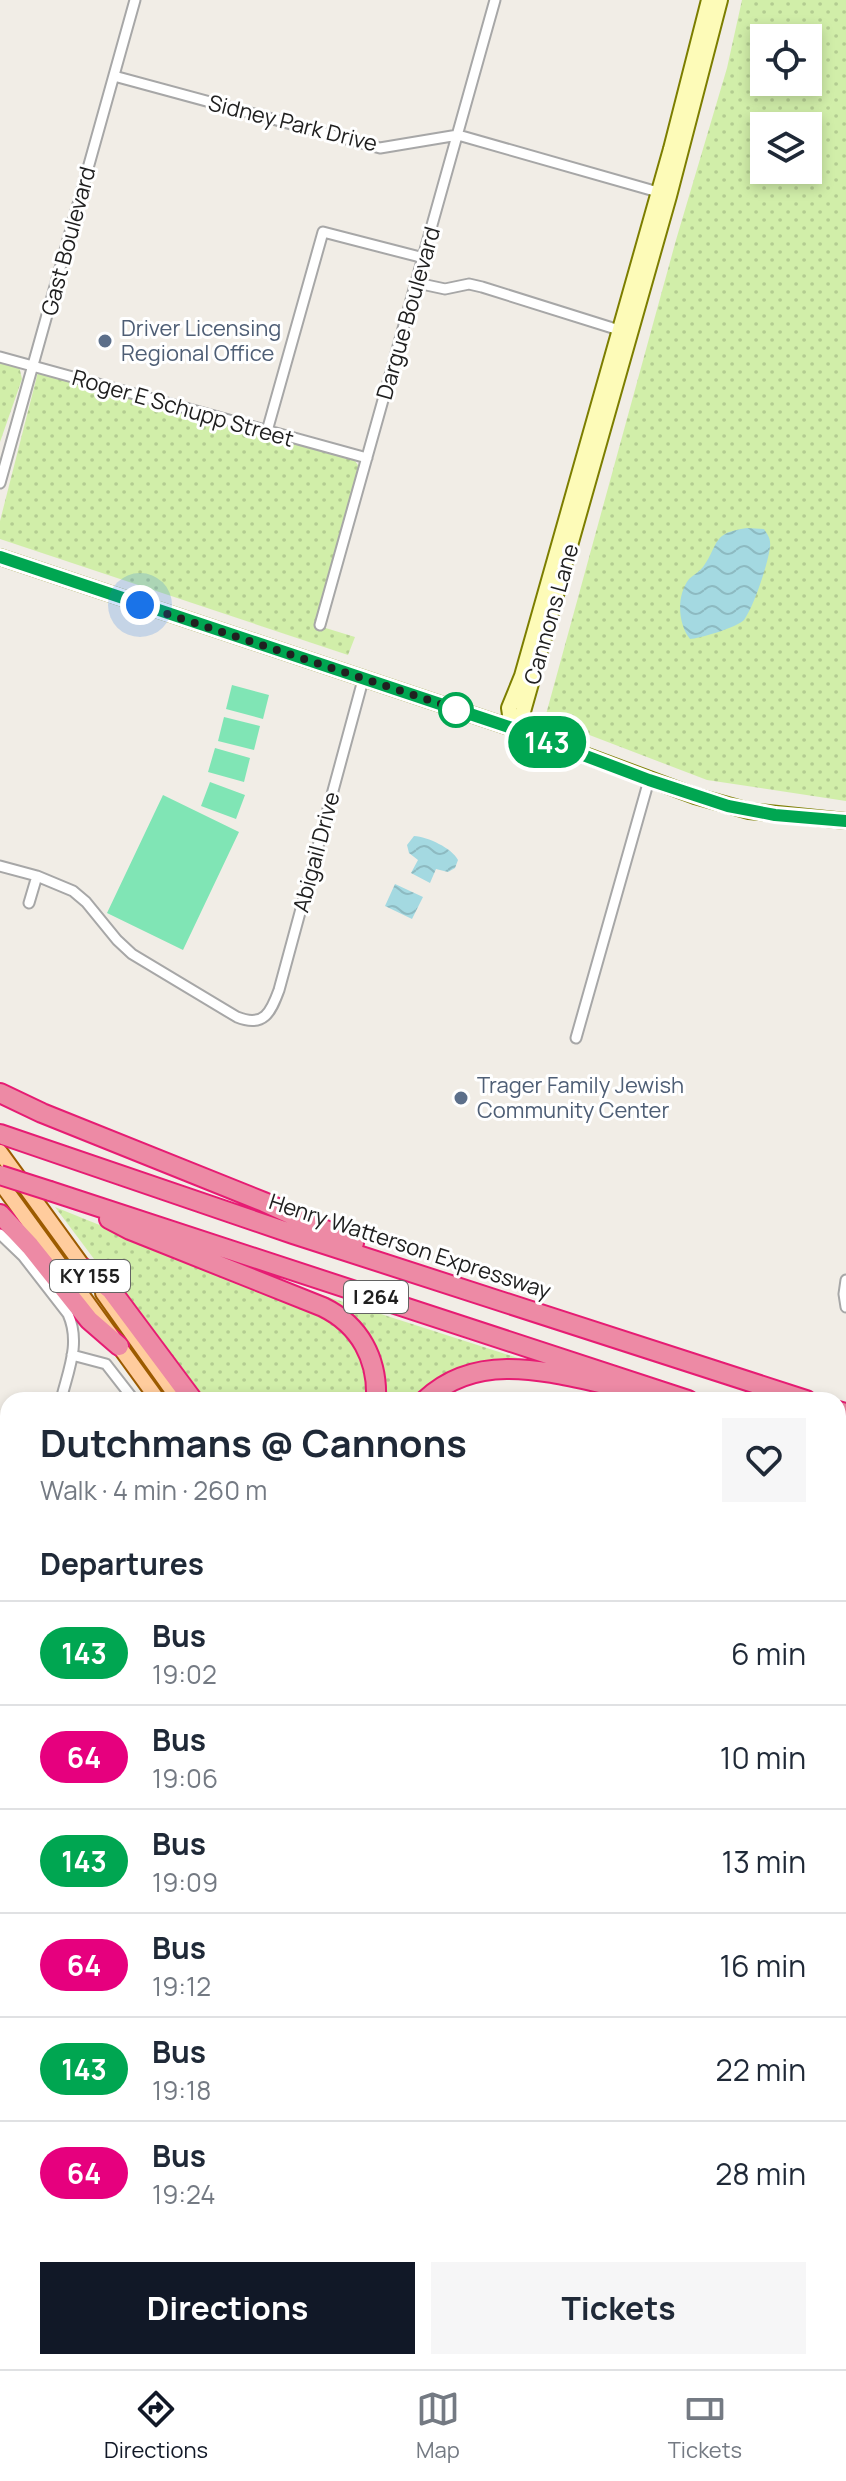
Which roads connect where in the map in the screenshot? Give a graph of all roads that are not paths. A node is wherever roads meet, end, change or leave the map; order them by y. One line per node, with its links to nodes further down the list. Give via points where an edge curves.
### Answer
1 (135, 0): 5 (street, Gast Boulevard)
2 (495, 0): 6 (street, Dargue Boulevard)
3 (709, 0): 7 (main road, Cannons Lane)
4 (720, 0): 7 (main road, Cannons Lane)
5 (114, 76): 6 (street, Sidney Park Drive, via 380,148); 12 (street, Gast Boulevard)
6 (458, 135): 7 (street, Sidney Park Drive); 8 (street, Dargue Boulevard)
7 (664, 194): 10 (main road, Cannons Lane)
8 (424, 258): 9 (street, Dargue Boulevard); 13 (street, via 323,232)
9 (417, 283): 10 (street, via 445,289 482,287); 14 (street, Dargue Boulevard)
10 (625, 332): 19 (main road, Cannons Lane, via 509,708)
11 (0, 357): 12 (street, Roger E Schupp Street)
12 (33, 366): 13 (street, Roger E Schupp Street); 15 (street, Gast Boulevard)
13 (267, 431): 14 (street, Roger E Schupp Street)
14 (367, 458): 17 (street, Dargue Boulevard)
15 (0, 483)
16 (0, 557): 18 (main road)
17 (320, 625)
18 (363, 680): 19 (main road); 23 (street, Abigail Drive, via 279,990 272,1010 260,1020 237,1017 141,960 79,895)
19 (512, 728): 20 (main road)
20 (649, 780): 21 (main road, via 749,811); 25 (street)
21 (846, 821)
22 (0, 866): 23 (street)
23 (37, 876): 24 (street)
24 (29, 903)
25 (576, 1038)
26 (0, 1093): 35 (highway, via 264,1202)
27 (0, 1134): 35 (highway, Henry Watterson Expressway / I 264)
28 (0, 1152): 34 (main road, KY 155)
29 (0, 1175): 31 (highway, I 264, bridge)
30 (0, 1182): 38 (main road, KY 155)
31 (57, 1193): 45 (highway, via 130,1230 340,1317 372,1361); 48 (highway, I 264)
32 (0, 1214): 38 (highway, via 89,1320)
33 (0, 1234): 39 (street, via 68,1314 74,1331)
34 (85, 1269): 43 (main road, KY 155); 44 (highway, via 111,1290)
35 (433, 1279): 49 (highway, Henry Watterson Expressway / I 264)
36 (846, 1280): 37 (street)
37 (846, 1307)
38 (119, 1346): 42 (main road, KY 155)
39 (72, 1355): 40 (street); 41 (street, via 106,1364)
40 (63, 1392)
41 (128, 1392)
42 (152, 1392)
43 (173, 1392)
44 (187, 1392)
45 (376, 1392)
46 (436, 1392): 47 (highway, via 462,1376 509,1367)
47 (642, 1392)
48 (664, 1392)
49 (781, 1392)

